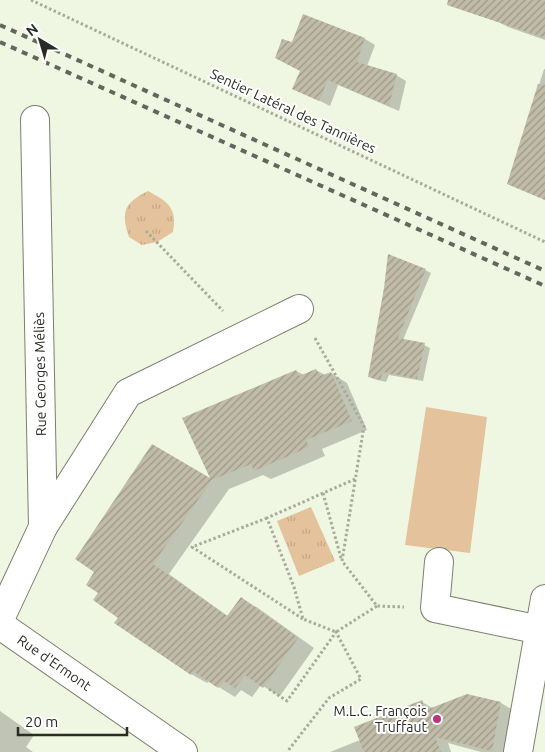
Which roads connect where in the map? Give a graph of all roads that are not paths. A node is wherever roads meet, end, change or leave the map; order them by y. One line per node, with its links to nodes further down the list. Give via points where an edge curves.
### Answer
1 (35, 120): 3 (street, Rue Georges Méliès)
2 (299, 309): 3 (street, via 128,393)
3 (43, 527): 6 (street, Rue Georges Méliès)
4 (439, 562): 8 (street, via 435,608)
5 (545, 599): 8 (street)
6 (0, 619)
7 (0, 625): 9 (street, Rue d'Ermont)
8 (542, 630): 10 (street)
9 (183, 752)
10 (518, 752)

